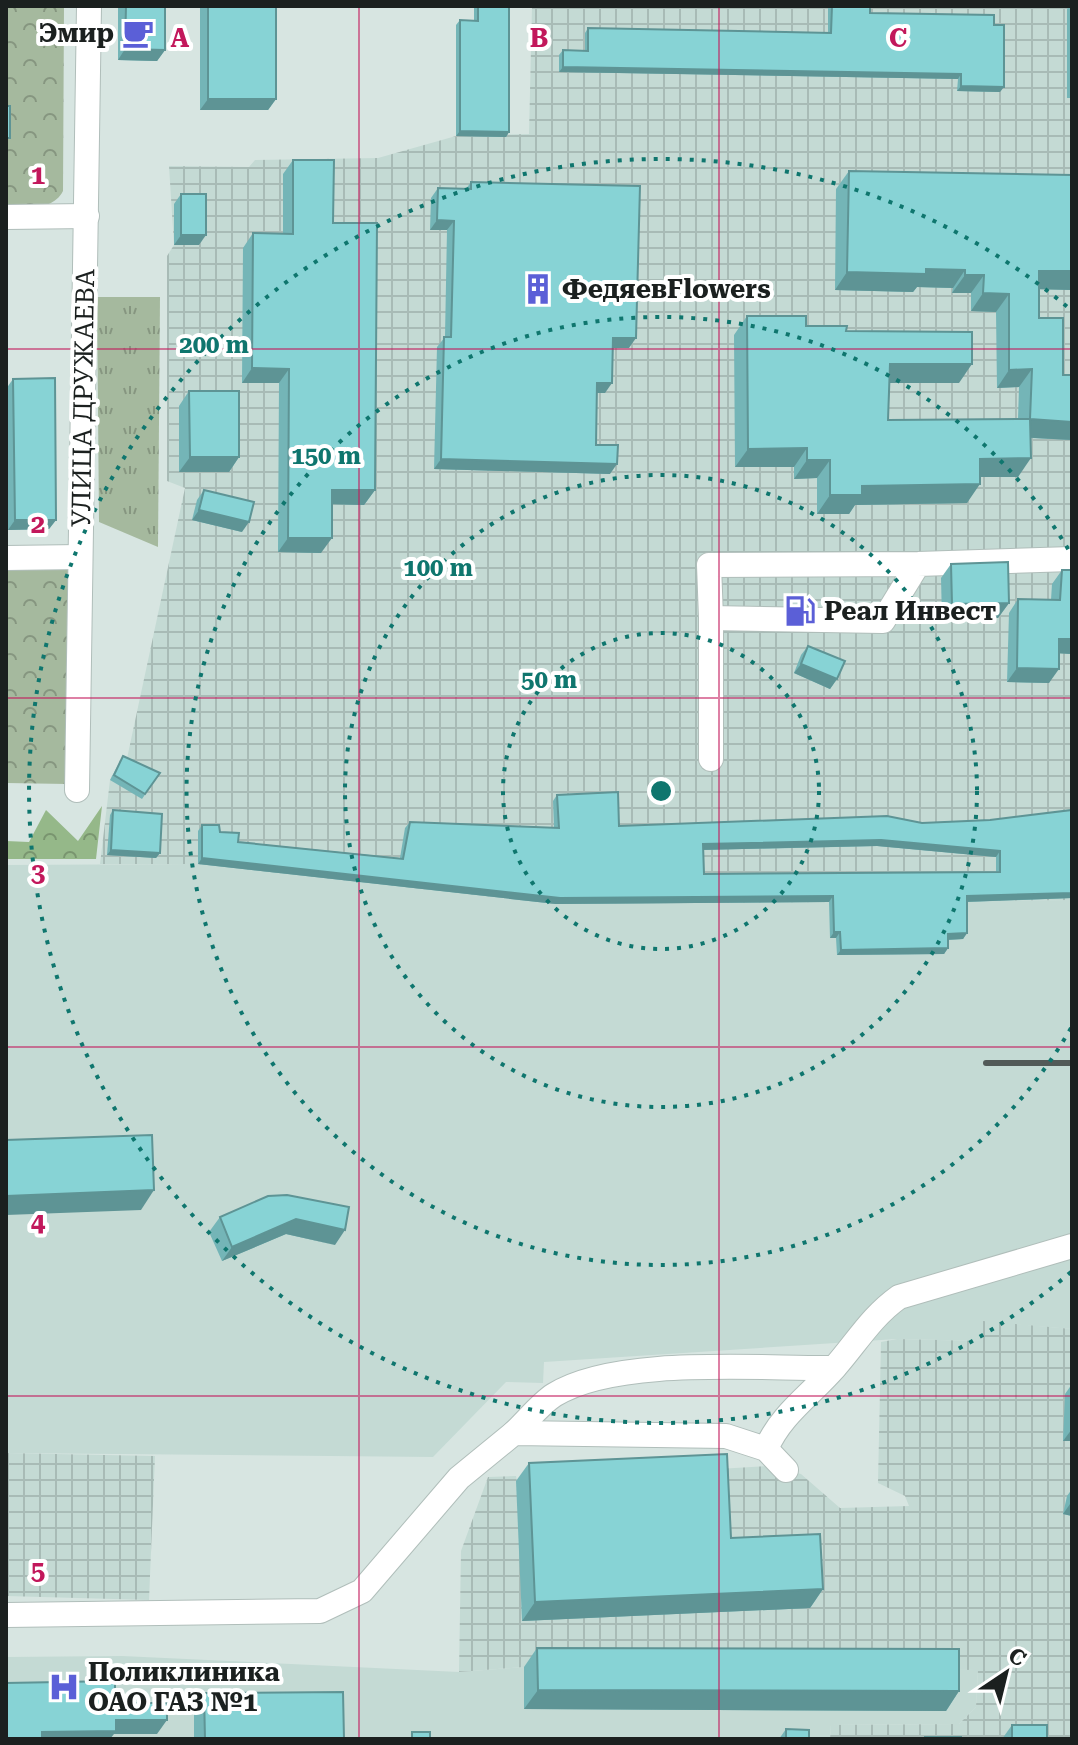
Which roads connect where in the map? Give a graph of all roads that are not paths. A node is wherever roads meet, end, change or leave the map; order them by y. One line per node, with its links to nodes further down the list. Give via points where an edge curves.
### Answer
1 (89, 6): 2 (street, УЛИЦА ДРУЖАЕВА)
2 (87, 216): 3 (street); 4 (street, УЛИЦА ДРУЖАЕВА)
3 (6, 217)
4 (80, 557): 5 (street); 10 (street, УЛИЦА ДРУЖАЕВА)
5 (6, 558)
6 (1072, 559): 7 (street)
7 (918, 564): 8 (street, via 883,621); 8 (street, via 709,565)
8 (711, 618): 9 (street)
9 (711, 759)
10 (77, 790)
11 (1072, 1246): 12 (street, via 899,1297 876,1314)
12 (834, 1368): 13 (street, via 646,1370 584,1382 553,1395); 14 (street, via 780,1422)
13 (514, 1433): 14 (street, via 726,1436); 16 (street, via 459,1478 362,1591 320,1611)
14 (766, 1449): 15 (street)
15 (786, 1470)
16 (6, 1615)

